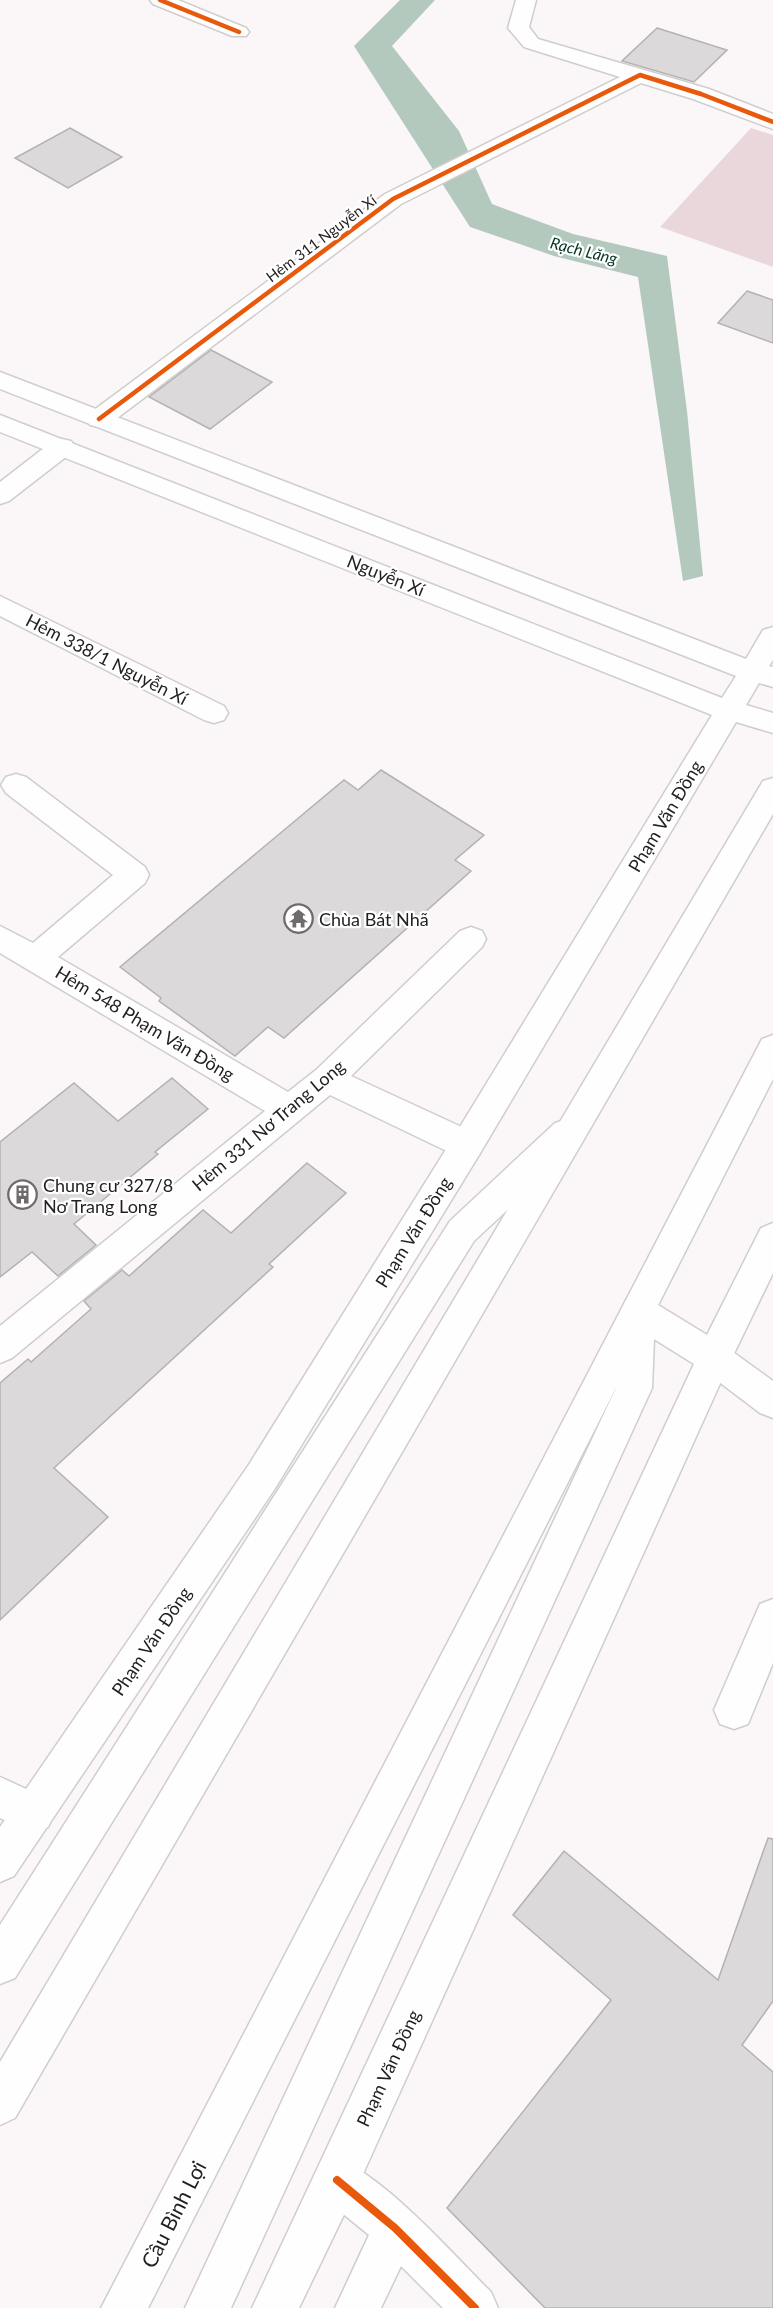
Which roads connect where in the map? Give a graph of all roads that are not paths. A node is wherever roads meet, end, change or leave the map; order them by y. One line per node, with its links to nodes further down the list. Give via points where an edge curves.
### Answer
1 (159, 0): 3 (main road)
2 (526, 0): 4 (main road, via 518,28 531,43)
3 (239, 32)
4 (640, 75): 5 (main road); 7 (main road, Hẻm 311 Nguyễn Xí, via 393,199)
5 (773, 122)
6 (0, 380): 7 (main road)
7 (99, 419): 13 (main road)
8 (0, 423): 9 (main road, Nguyễn Xí)
9 (62, 447): 10 (main road); 14 (main road, Nguyễn Xí, via 715,706)
10 (0, 495)
11 (0, 605): 15 (main road, Hẻm 338/1 Nguyễn Xí)
12 (773, 637): 13 (main road, Phạm Văn Đồng)
13 (763, 674): 14 (main road, Phạm Văn Đồng)
14 (730, 708): 16 (main road, Nguyễn Xí); 26 (main road, Phạm Văn Đồng)
15 (214, 713)
16 (773, 723)
17 (16, 785): 21 (main road, via 134,875)
18 (773, 789): 25 (main road)
19 (0, 938): 21 (main road, Hẻm 548 Phạm Văn Đồng)
20 (471, 939): 23 (main road, Hẻm 331 Nơ Trang Long)
21 (35, 958): 24 (main road, Hẻm 548 Phạm Văn Đồng)
22 (773, 1048): 28 (main road)
23 (327, 1078): 24 (main road, Hẻm 331 Nơ Trang Long); 26 (main road)
24 (290, 1109): 29 (main road, Hẻm 331 Nơ Trang Long)
25 (573, 1128): 36 (main road, via 462,1231); 37 (main road)
26 (467, 1145): 34 (main road, Phạm Văn Đồng, via 261,1478)
27 (773, 1238): 30 (main road, Phạm Văn Đồng)
28 (638, 1311): 30 (main road); 40 (main road, Cầu Bình Lợi); 41 (main road, via 634,1388)
29 (0, 1347)
30 (714, 1358): 31 (main road); 38 (main road, Phạm Văn Đồng)
31 (773, 1402)
32 (773, 1617): 33 (main road)
33 (734, 1710)
34 (17, 1805): 35 (main road, Phạm Văn Đồng)
35 (0, 1862)
36 (5, 1955)
37 (0, 2103)
38 (337, 2180): 39 (main road); 42 (main road)
39 (395, 2228): 43 (main road); 44 (main road)
40 (124, 2308)
41 (208, 2308)
42 (275, 2308)
43 (358, 2308)
44 (475, 2308)

